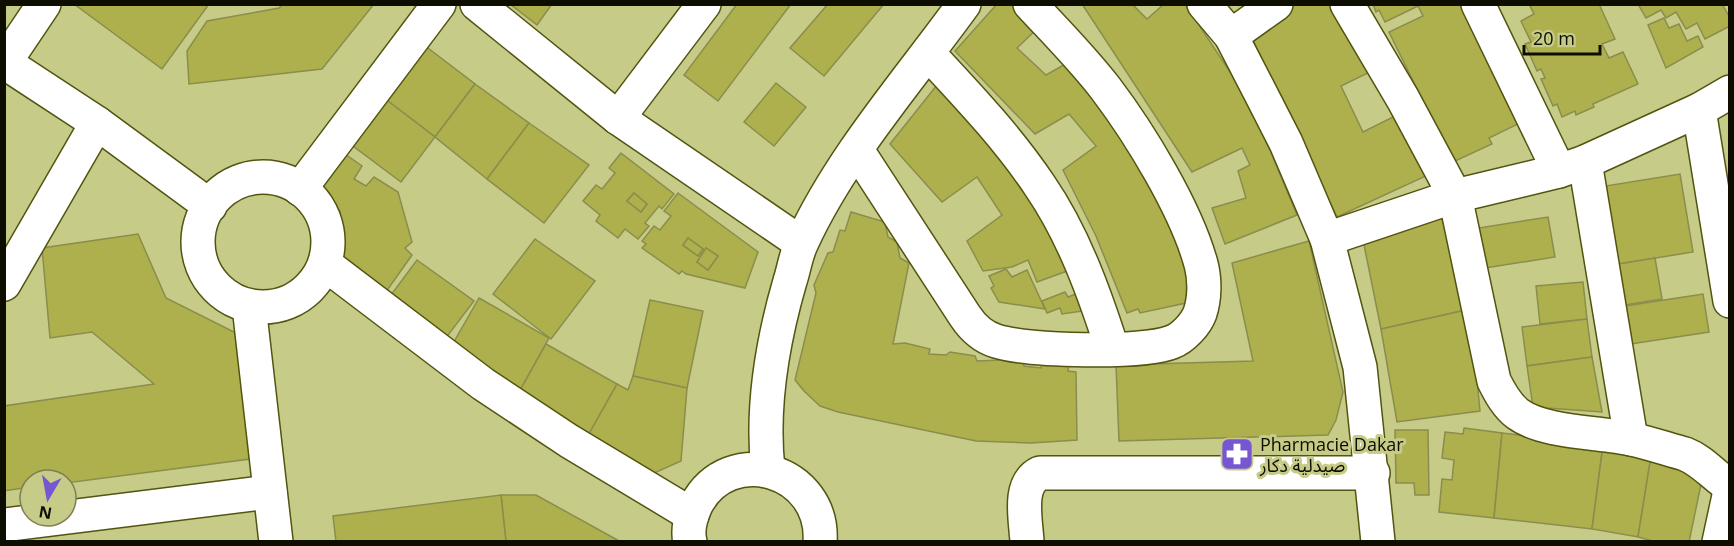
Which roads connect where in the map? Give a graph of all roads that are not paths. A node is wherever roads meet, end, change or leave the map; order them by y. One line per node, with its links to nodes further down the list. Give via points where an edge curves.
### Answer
1 (44, 4): 13 (street)
2 (439, 4): 20 (street)
3 (477, 4): 16 (street)
4 (704, 4): 16 (street)
5 (964, 4): 12 (street)
6 (1030, 4): 29 (street, via 1126,117 1170,192 1201,264 1203,301 1199,316 1186,332 1158,347)
7 (1204, 4): 11 (street)
8 (1276, 4): 11 (street)
9 (1347, 4): 21 (street)
10 (1478, 4): 19 (street)
11 (1231, 36): 23 (street, via 1286,143)
12 (928, 53): 18 (street); 29 (street, via 983,113 1041,186 1095,296)
13 (5, 62): 17 (street)
14 (1730, 92): 15 (street)
15 (1699, 110): 19 (street); 27 (street)
16 (618, 118): 24 (street)
17 (97, 123): 22 (street); 26 (street)
18 (857, 150): 24 (street); 29 (street, via 965,316 981,333 1016,346)
19 (1572, 166): 21 (street); 30 (street)
20 (300, 189): 22 (street, via 282,180 251,179 224,191); 25 (street, via 313,200 328,230)
21 (1455, 195): 23 (street); 30 (street, via 1500,394 1519,415 1540,424)
22 (210, 206): 28 (street, via 198,239 200,257 218,288 232,300)
23 (1327, 239): 32 (street, via 1360,367)
24 (801, 243): 31 (street, via 780,315 769,381 764,433)
25 (326, 264): 28 (street, via 308,290 280,306); 37 (street, via 483,384)
26 (4, 284)
27 (1730, 301)
28 (249, 306): 35 (street)
29 (1112, 348)
30 (1631, 439): 33 (street, via 1688,455)
31 (768, 470): 37 (street, via 748,469 713,484 700,498); 39 (street, via 801,488 812,503 819,520)
32 (1373, 473): 40 (street, via 1040,473 1030,480 1026,491); 41 (street)
33 (1730, 486)
34 (1730, 491): 42 (street)
35 (270, 492): 36 (street); 38 (street)
36 (4, 525)
37 (691, 528)
38 (276, 542)
39 (820, 542)
40 (1027, 542)
41 (1378, 542)
42 (1719, 542)

